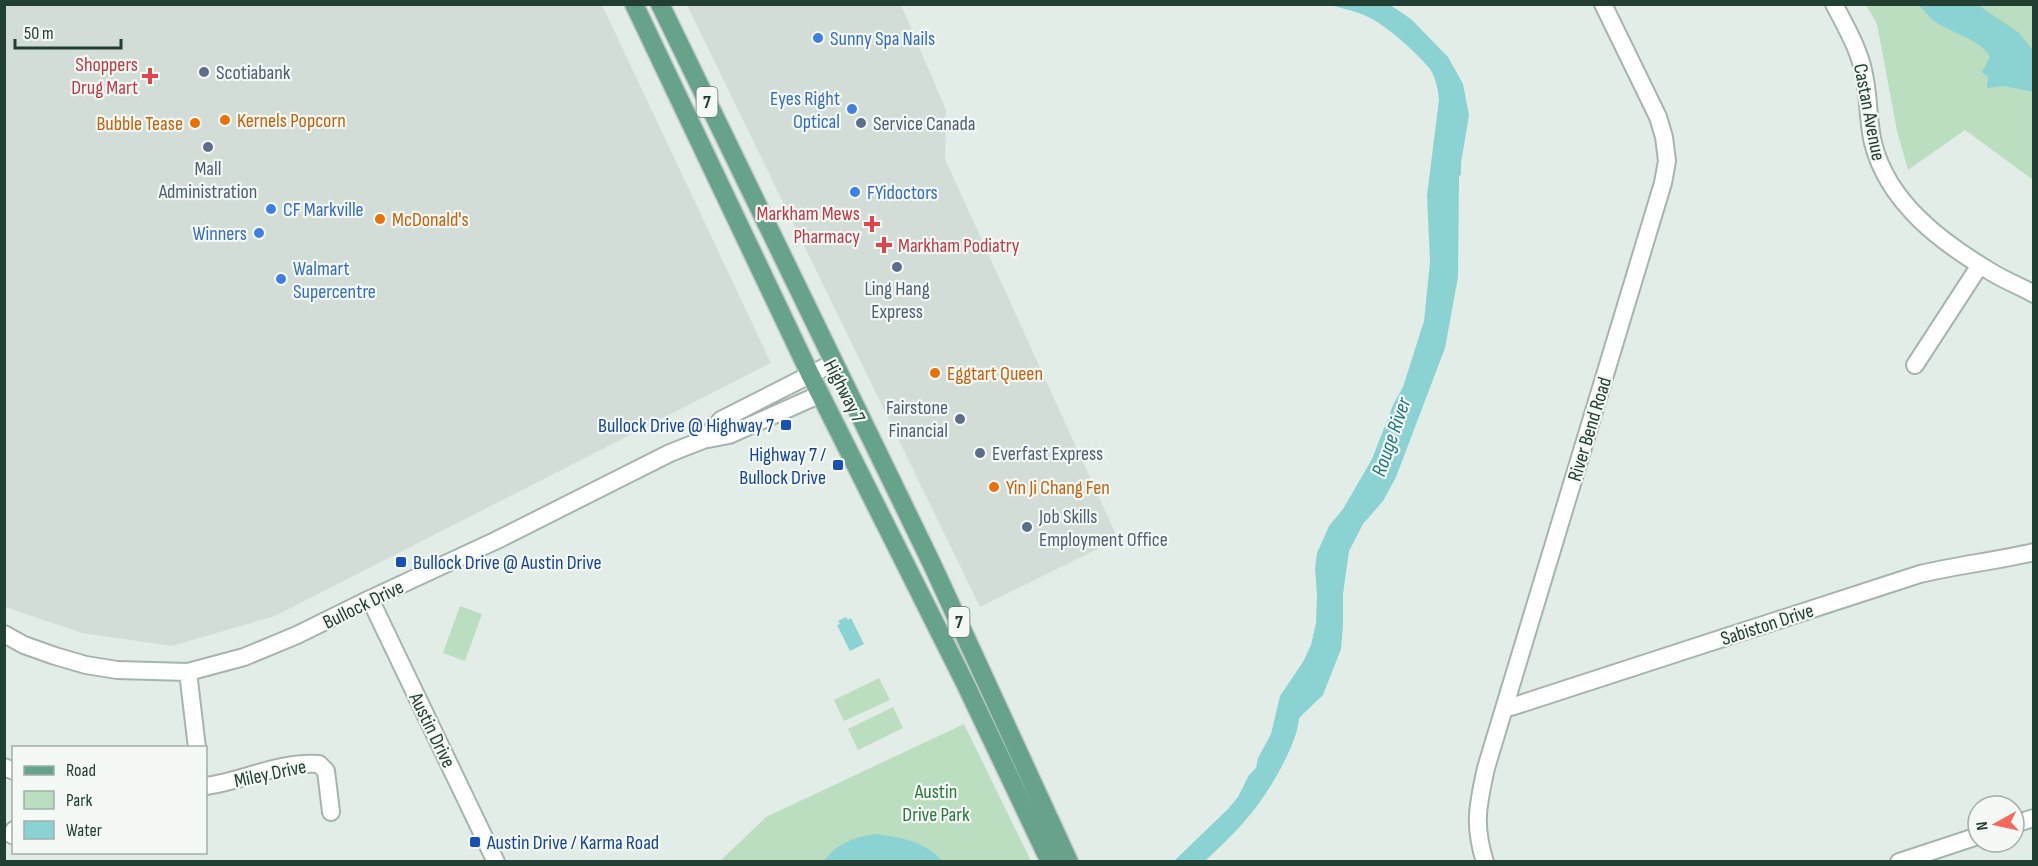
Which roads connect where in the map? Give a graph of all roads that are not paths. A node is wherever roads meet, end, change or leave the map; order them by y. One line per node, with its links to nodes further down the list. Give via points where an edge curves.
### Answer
1 (634, 4): 9 (main road, Highway 7 / 7)
2 (660, 4): 7 (main road, Highway 7 / 7)
3 (1604, 4): 16 (street, River Bend Road, via 1658,117 1667,161)
4 (1834, 4): 5 (street, Castan Avenue, via 1861,60 1873,145 1891,187 1914,215)
5 (1980, 265): 6 (street, Castan Avenue); 8 (street)
6 (2034, 294)
7 (833, 363): 9 (street, Bullock Drive); 23 (main road, Highway 7 / 7, via 931,562)
8 (1915, 365)
9 (810, 374): 10 (main road, Highway 7 / 7); 11 (street, Bullock Drive, via 721,420)
10 (821, 394): 11 (street, Bullock Drive, via 729,435); 22 (main road, Highway 7 / 7)
11 (703, 440): 13 (street, Bullock Drive)
12 (2034, 552): 16 (street, Sabiston Drive, via 1920,574)
13 (370, 599): 15 (street, Bullock Drive, via 271,647); 21 (street, Austin Drive)
14 (4, 634): 15 (street, Bullock Drive, via 24,645 86,665)
15 (188, 672): 17 (street)
16 (1505, 706): 24 (street, River Bend Road, via 1477,812 1478,840)
17 (197, 746)
18 (207, 786): 19 (street, Miley Drive, via 293,765 319,764 326,771)
19 (331, 812)
20 (1966, 840): 25 (street)
21 (496, 861)
22 (1050, 861)
23 (1069, 861)
24 (1485, 861)
25 (1899, 861)

